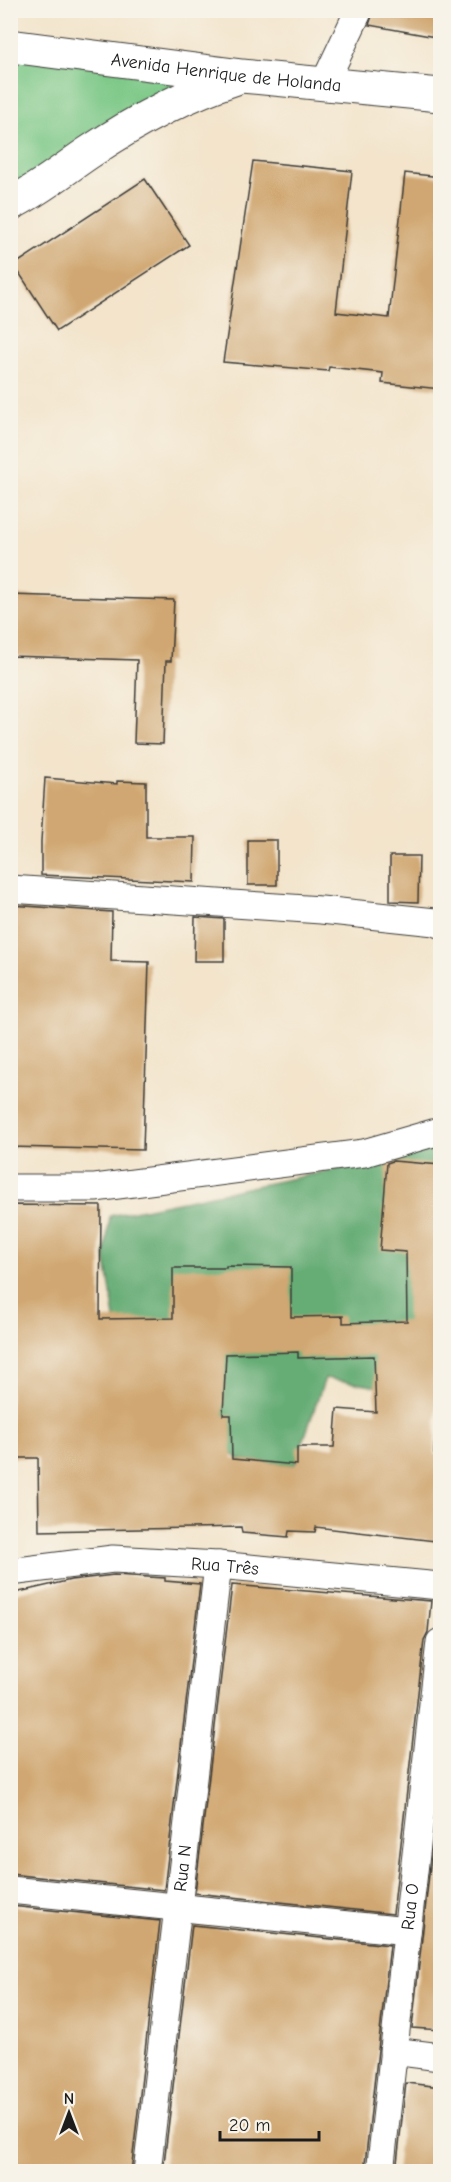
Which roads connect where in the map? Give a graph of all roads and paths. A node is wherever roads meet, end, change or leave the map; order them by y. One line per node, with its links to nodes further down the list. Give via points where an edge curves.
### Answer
1 (359, 10): 4 (street)
2 (10, 46): 3 (main road, Avenida Henrique de Holanda)
3 (242, 76): 4 (main road, Avenida Henrique de Holanda); 6 (main road, via 171,103)
4 (324, 84): 5 (main road, Avenida Henrique de Holanda)
5 (441, 95)
6 (10, 204)
7 (10, 889): 8 (street, via 321,910)
8 (441, 924)
9 (441, 1131): 10 (street, via 364,1153 95,1188)
10 (10, 1188)
11 (218, 1565): 12 (street, Rua Três, via 112,1559); 13 (street, Rua Três); 17 (street, Rua N)
12 (10, 1572)
13 (441, 1586)
14 (441, 1642): 15 (street, Rua O)
15 (430, 1825): 18 (street, Rua O)
16 (10, 1890): 17 (street)
17 (178, 1906): 18 (street); 21 (street, Rua N)
18 (407, 1931): 19 (street, Rua O)
19 (393, 2051): 20 (street); 22 (street, Rua O)
20 (441, 2057)
21 (147, 2172)
22 (381, 2172)

